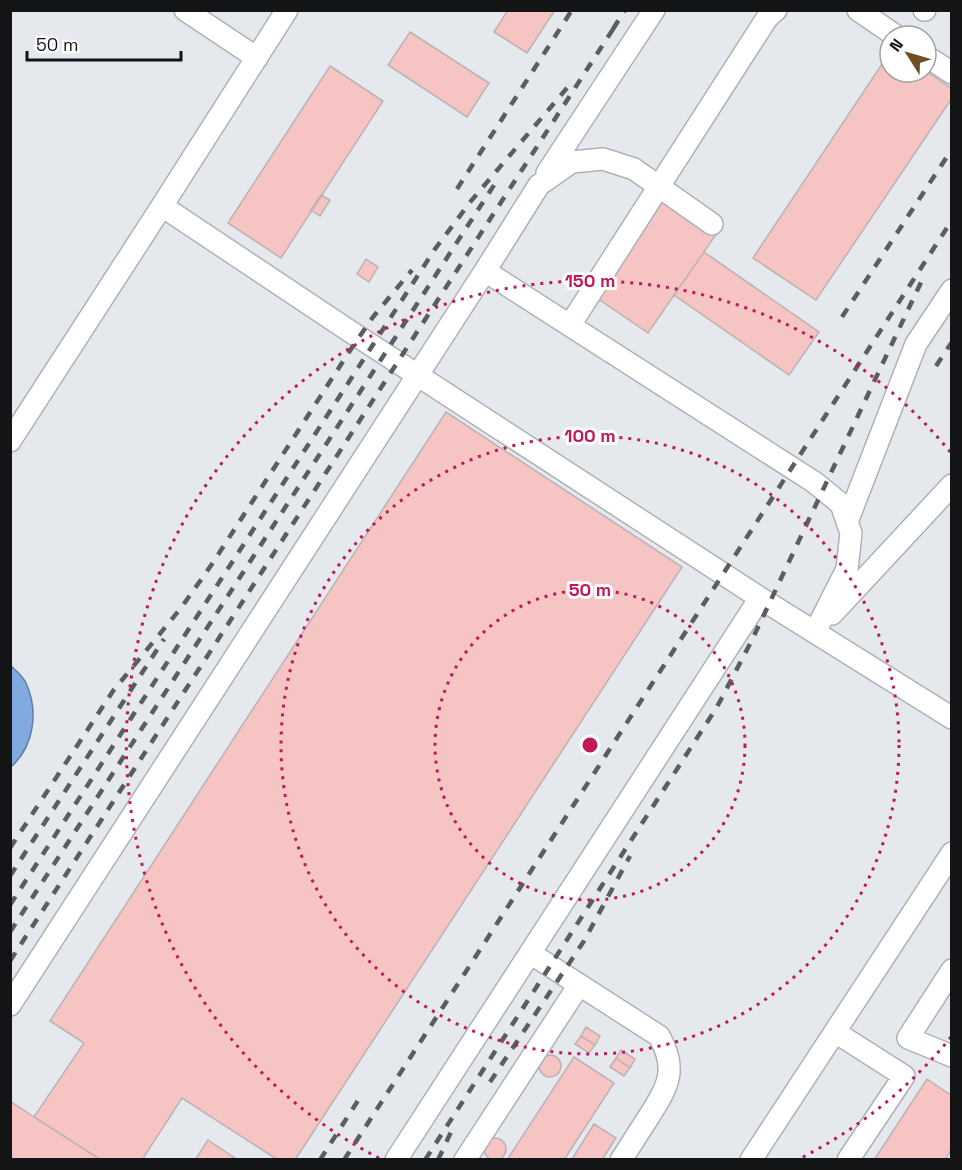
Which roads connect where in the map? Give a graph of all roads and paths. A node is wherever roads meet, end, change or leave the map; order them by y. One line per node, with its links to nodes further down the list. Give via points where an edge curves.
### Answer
1 (185, 10): 7 (lane)
2 (287, 10): 7 (lane)
3 (654, 10): 10 (lane)
4 (776, 10): 11 (lane, via 767,18)
5 (858, 10): 6 (lane)
6 (878, 24)
7 (256, 58): 12 (lane)
8 (938, 64): 9 (lane)
9 (951, 73)
10 (539, 185): 11 (lane, via 572,162 603,159 634,169); 14 (lane)
11 (659, 187): 13 (lane); 16 (lane)
12 (162, 206): 17 (lane); 18 (lane)
13 (712, 224)
14 (485, 271): 16 (lane); 17 (lane)
15 (951, 290): 20 (lane, via 916,344)
16 (570, 325): 20 (lane, via 814,482 841,504)
17 (418, 375): 21 (lane); 28 (lane)
18 (10, 441)
19 (951, 485): 22 (lane)
20 (847, 522): 22 (lane, via 847,569)
21 (760, 598): 22 (lane); 25 (lane)
22 (815, 632): 23 (lane)
23 (951, 718)
24 (951, 852): 29 (lane)
25 (530, 953): 27 (lane); 31 (lane)
26 (951, 970): 30 (lane, via 908,1038)
27 (579, 985): 32 (lane); 33 (lane, via 659,1036 668,1051 667,1088)
28 (10, 1005)
29 (835, 1032): 34 (lane); 35 (lane, via 904,1077)
30 (951, 1056)
31 (396, 1160)
32 (465, 1160)
33 (621, 1160)
34 (752, 1160)
35 (848, 1160)

